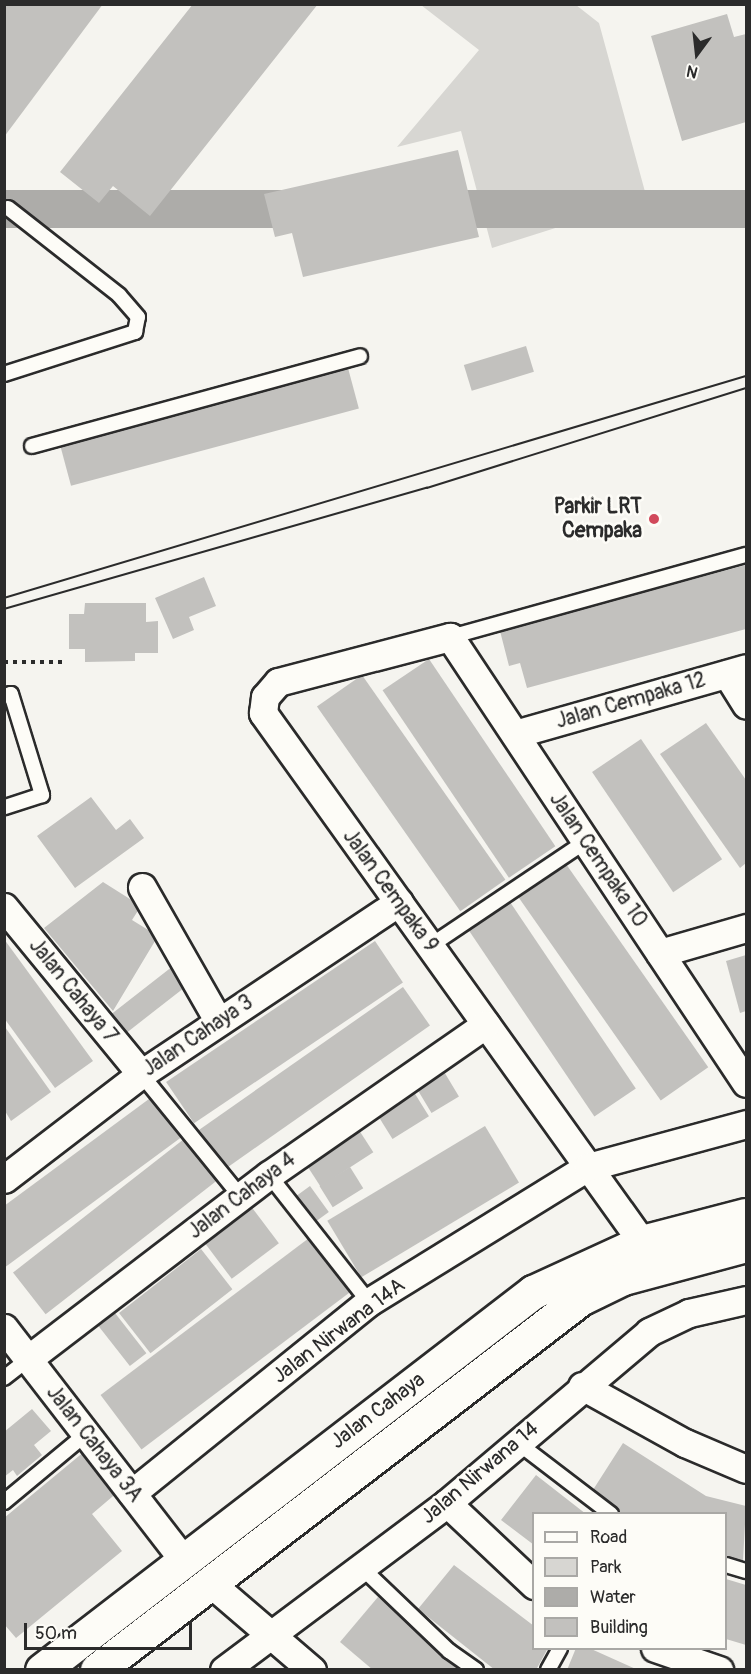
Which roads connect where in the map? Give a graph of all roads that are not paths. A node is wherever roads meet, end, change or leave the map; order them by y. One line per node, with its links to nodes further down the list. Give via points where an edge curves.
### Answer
1 (8, 208): 3 (lane, via 119,295 138,317 135,332)
2 (360, 356): 4 (lane)
3 (4, 374)
4 (32, 446)
5 (747, 555): 6 (lane)
6 (450, 637): 10 (street, Jalan Cempaka 10); 14 (street, Jalan Cempaka 9, via 278,682 265,697 263,713)
7 (737, 671): 9 (street); 10 (street, Jalan Cempaka 12)
8 (4, 696): 11 (lane, via 11,694 42,795)
9 (747, 704)
10 (515, 734): 12 (street, Jalan Cempaka 10)
11 (4, 807)
12 (586, 841): 17 (lane); 18 (street, Jalan Cempaka 10)
13 (142, 887): 19 (street)
14 (399, 902): 17 (street, Jalan Cempaka 9); 19 (street, Jalan Cahaya 3)
15 (4, 907): 21 (street, Jalan Cahaya 7)
16 (747, 928): 18 (street)
17 (430, 946): 20 (street, Jalan Cempaka 9)
18 (660, 953): 22 (street, Jalan Cempaka 10)
19 (219, 1022): 21 (street, Jalan Cahaya 3)
20 (486, 1024): 24 (street, Jalan Cempaka 9); 26 (street, Jalan Cahaya 4)
21 (141, 1074): 25 (street, Jalan Cahaya 3); 27 (lane)
22 (747, 1083)
23 (747, 1124): 24 (street, Jalan Nirwana 14A)
24 (588, 1167): 29 (street, Jalan Cempaka 9); 32 (street, Jalan Nirwana 14A)
25 (7, 1170)
26 (269, 1175): 27 (street, Jalan Cahaya 4); 32 (lane)
27 (240, 1196): 34 (street, Jalan Cahaya 4)
28 (747, 1215): 29 (main road, Jalan Cahaya)
29 (642, 1242): 44 (main road, Jalan Cahaya, via 533,1292)
30 (747, 1245): 48 (main road, Jalan Cahaya, via 622,1278 580,1299)
31 (747, 1300): 36 (street, Jalan Nirwana 14, via 689,1313 649,1332)
32 (369, 1302): 40 (street, Jalan Nirwana 14A)
33 (4, 1328): 34 (street, Jalan Cahaya 3A)
34 (28, 1359): 35 (lane, Jalan Cahaya 4); 37 (street, Jalan Cahaya 3A)
35 (4, 1378)
36 (582, 1386): 38 (street, Jalan Nirwana 14); 39 (street, via 685,1443)
37 (86, 1434): 40 (street, Jalan Cahaya 3A); 41 (lane)
38 (518, 1443): 42 (street, Jalan Nirwana 14); 43 (lane)
39 (747, 1469)
40 (132, 1493): 44 (street, Jalan Cahaya 3A)
41 (4, 1502)
42 (447, 1503): 46 (street, Jalan Nirwana 14); 49 (street)
43 (608, 1512)
44 (183, 1560): 53 (main road, Jalan Cahaya)
45 (727, 1564): 47 (lane)
46 (361, 1567): 50 (street, Jalan Nirwana 14); 57 (lane, via 449,1651)
47 (747, 1571)
48 (208, 1581): 50 (street); 54 (main road, Jalan Cahaya)
49 (532, 1583)
50 (269, 1635): 55 (street, Jalan Nirwana 14); 56 (street)
51 (559, 1650): 58 (lane)
52 (661, 1650): 59 (street)
53 (42, 1670)
54 (97, 1670)
55 (225, 1670)
56 (312, 1670)
57 (476, 1670)
58 (548, 1670)
59 (719, 1670)

